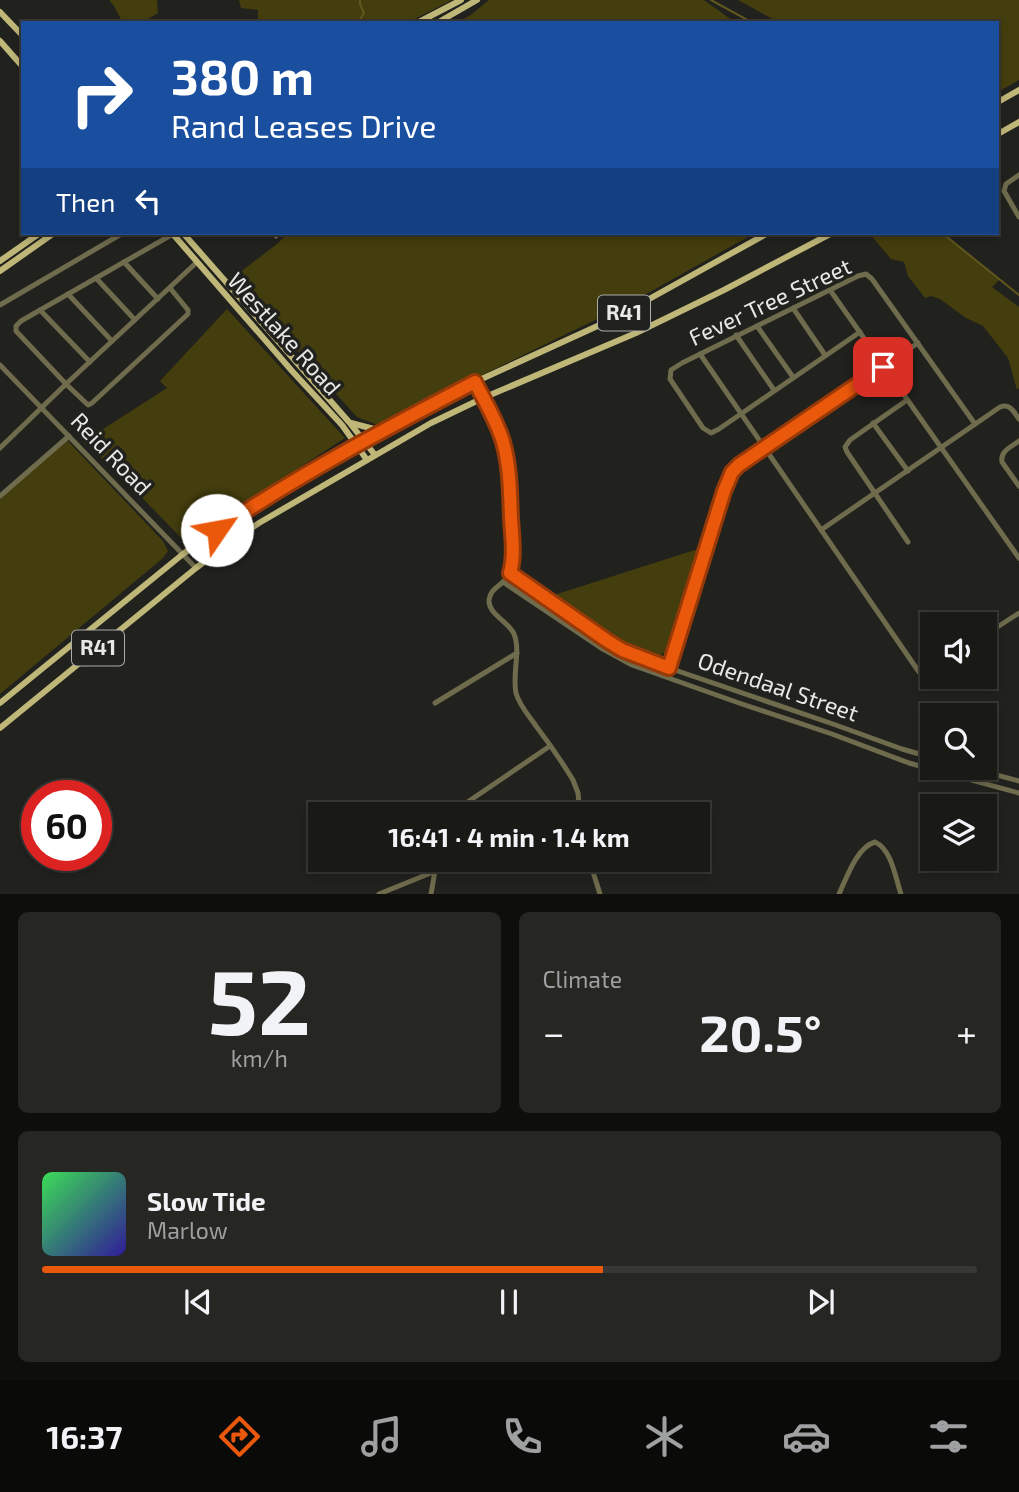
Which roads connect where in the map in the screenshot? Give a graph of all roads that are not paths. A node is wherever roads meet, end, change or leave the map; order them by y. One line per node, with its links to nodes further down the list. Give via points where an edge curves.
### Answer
1 (461, 0): 4 (main road)
2 (477, 0): 5 (main road)
3 (0, 12): 6 (main road)
4 (421, 21)
5 (440, 21)
6 (21, 34)
7 (0, 41): 8 (main road)
8 (21, 65)
9 (1019, 90): 10 (main road)
10 (999, 101)
11 (1019, 122): 12 (main road)
12 (999, 133)
13 (1017, 177): 14 (street, via 1004,191)
14 (1018, 214)
15 (37, 235): 23 (main road)
16 (51, 235): 26 (main road)
17 (120, 235): 32 (street)
18 (170, 235): 24 (street)
19 (175, 235): 25 (main road, Westlake Road)
20 (185, 235): 55 (main road, Westlake Road)
21 (764, 235): 47 (main road, R41, via 615,318)
22 (828, 235): 50 (main road, R41, via 636,333)
23 (0, 261)
24 (124, 262): 27 (street); 31 (street)
25 (197, 262): 28 (street); 62 (main road, Westlake Road)
26 (0, 271)
27 (96, 278): 30 (street); 35 (street)
28 (170, 288): 31 (street); 48 (street, via 188,314 111,386 89,405)
29 (830, 290): 33 (street, Fever Tree Street); 37 (street); 40 (street, Fever Tree Street, via 862,274 870,276)
30 (68, 294): 34 (street); 39 (street)
31 (158, 299): 35 (street)
32 (0, 305)
33 (793, 308): 36 (street, Fever Tree Street); 42 (street)
34 (40, 310): 43 (street); 48 (street, via 21,321 16,331)
35 (135, 320): 39 (street)
36 (757, 326): 38 (street, Fever Tree Street); 46 (street)
37 (860, 332): 42 (street); 45 (street)
38 (736, 335): 41 (street, Fever Tree Street); 49 (street)
39 (112, 341): 43 (street)
40 (918, 343): 45 (street); 57 (street, Fever Tree Street)
41 (700, 354): 53 (street); 53 (street, Fever Tree Street, via 674,368 670,379 703,428 714,432)
42 (825, 355): 46 (street)
43 (90, 362): 48 (street)
44 (0, 365): 52 (street, Reid Road)
45 (883, 367): 51 (street); 64 (street)
46 (793, 377): 49 (street)
47 (475, 382): 50 (street); 58 (main road, R41)
48 (66, 384): 52 (street)
49 (774, 390): 53 (street)
50 (483, 398): 66 (main road, R41); 77 (street, via 506,455)
51 (907, 400): 56 (street); 65 (street)
52 (42, 408): 59 (street, Reid Road); 63 (street)
53 (741, 414): 64 (street)
54 (1019, 419): 57 (street, via 1005,406)
55 (349, 422): 58 (main road); 60 (main road, Westlake Road)
56 (873, 423): 68 (street); 70 (street, via 845,447)
57 (975, 424): 65 (street)
58 (386, 428): 60 (main road, R41)
59 (69, 436): 71 (street); 74 (street, Reid Road)
60 (364, 440): 62 (main road, R41); 66 (main road, Westlake Road)
61 (1019, 441): 69 (street, via 1001,460)
62 (356, 445): 67 (main road, Westlake Road); 74 (main road, R41)
63 (0, 448)
64 (765, 448): 72 (street); 82 (street, via 730,475)
65 (941, 448): 68 (street); 75 (street)
66 (375, 455): 67 (main road, R41)
67 (367, 460): 76 (main road, R41, via 259,523)
68 (908, 471): 70 (street)
69 (1019, 486)
70 (875, 494): 72 (street); 73 (street)
71 (0, 496)
72 (821, 530): 83 (street)
73 (908, 542)
74 (183, 554): 76 (street, Reid Road); 85 (main road, R41)
75 (1019, 558)
76 (196, 568): 87 (main road, R41)
77 (510, 573): 78 (street); 82 (street, Odendaal Street, via 622,650)
78 (503, 582): 81 (street, via 489,602 513,631); 84 (street, via 618,659)
79 (1019, 613): 80 (street)
80 (997, 627)
81 (517, 653): 86 (street); 88 (street, via 517,696)
82 (669, 668): 84 (street); 89 (street, Odendaal Street)
83 (920, 671)
84 (666, 677): 92 (street, Odendaal Street, via 909,762)
85 (0, 703)
86 (435, 703)
87 (0, 728)
88 (550, 746): 93 (street); 94 (street, via 573,780)
89 (920, 754)
90 (997, 775): 91 (street)
91 (1019, 781)
92 (1019, 793)
93 (468, 802)
94 (580, 802)
95 (433, 872): 98 (street)
96 (435, 872): 99 (street)
97 (593, 872): 100 (street)
98 (379, 894)
99 (431, 894)
100 (600, 894)
101 (839, 894): 102 (street, via 862,850 875,842 887,852)
102 (901, 894)

